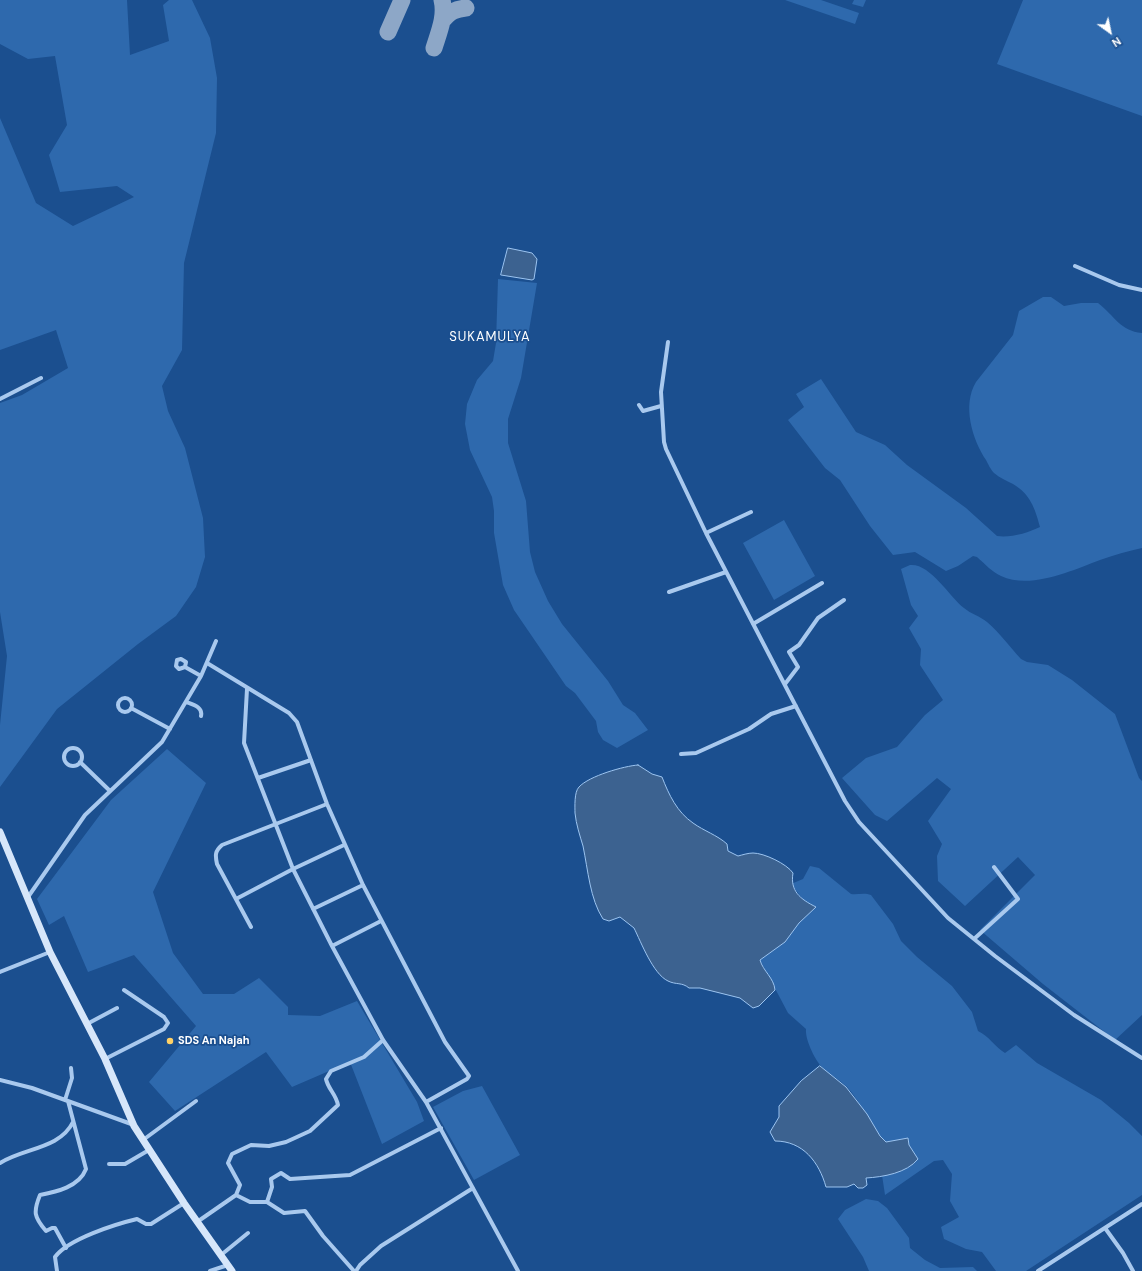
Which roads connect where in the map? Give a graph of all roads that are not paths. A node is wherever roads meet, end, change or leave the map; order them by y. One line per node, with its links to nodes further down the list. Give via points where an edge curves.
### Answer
1 (1075, 266): 2 (street, via 1119,285)
2 (1142, 290)
3 (668, 342): 7 (street, via 661,392)
4 (41, 378): 5 (street)
5 (0, 399)
6 (640, 405): 7 (street, via 643,411)
7 (662, 406): 9 (street, via 666,449)
8 (751, 512): 9 (street)
9 (706, 533): 10 (street)
10 (726, 572): 12 (street); 14 (street)
11 (822, 583): 14 (street)
12 (669, 592)
13 (844, 600): 19 (street, via 818,618 799,645 789,652 798,667)
14 (753, 624): 19 (street)
15 (216, 641): 16 (street)
16 (207, 664): 18 (street); 20 (street)
17 (185, 668): 18 (street)
18 (201, 676): 21 (street)
19 (784, 684): 22 (street)
20 (247, 689): 27 (street, via 294,717); 29 (street, via 243,738)
21 (186, 702): 24 (street, via 200,708); 25 (street)
22 (796, 706): 26 (street, via 771,714 749,729 696,752); 43 (street, via 845,801 859,822 930,900)
23 (131, 708): 25 (street)
24 (201, 716)
25 (170, 729): 30 (street, via 150,754)
26 (681, 754)
27 (311, 760): 29 (street); 31 (street)
28 (80, 762): 28 (street, via 74,766 68,765 64,760 64,754 68,749 74,748 82,757); 30 (street)
29 (258, 778): 32 (street)
30 (109, 790): 38 (street, via 75,828)
31 (327, 804): 32 (street); 34 (street)
32 (274, 824): 36 (street); 39 (street, via 217,849 217,864)
33 (0, 832): 38 (main road)
34 (344, 846): 36 (street); 37 (street)
35 (994, 867): 43 (street, via 1018,899)
36 (293, 869): 39 (street); 40 (street)
37 (363, 885): 40 (street); 41 (street)
38 (28, 897): 45 (main road)
39 (236, 899): 42 (street)
40 (313, 909): 44 (street)
41 (381, 921): 44 (street); 57 (street, via 444,1042 469,1076)
42 (251, 927)
43 (974, 938): 51 (street, via 1074,1014)
44 (332, 946): 50 (street)
45 (50, 952): 46 (street); 49 (main road)
46 (0, 972)
47 (124, 990): 52 (street, via 164,1017 168,1023 164,1029)
48 (117, 1008): 49 (street)
49 (87, 1024): 52 (main road)
50 (384, 1040): 57 (street); 66 (street, via 364,1056 331,1071 326,1079 328,1087 337,1097 338,1105 310,1131 286,1142 268,1146 251,1145 232,1154 228,1163 240,1185)
51 (1142, 1058)
52 (105, 1059): 59 (main road)
53 (71, 1068): 55 (street, via 72,1078)
54 (0, 1080): 55 (street)
55 (66, 1101): 58 (street); 59 (street)
56 (196, 1101): 61 (street)
57 (426, 1102): 60 (street)
58 (73, 1121): 63 (street, via 60,1138 20,1153); 73 (street, via 85,1165 84,1175 63,1190 40,1195 35,1209 37,1221 46,1231 55,1228)
59 (134, 1126): 61 (main road)
60 (441, 1128): 65 (street); 67 (street, via 350,1175 290,1179 281,1173 271,1179 272,1187)
61 (143, 1140): 62 (main road)
62 (149, 1150): 64 (street, via 125,1164); 68 (main road)
63 (0, 1164)
64 (109, 1164)
65 (473, 1188): 78 (street, via 381,1246); 79 (street)
66 (236, 1195): 67 (street, via 250,1202); 70 (street)
67 (267, 1202): 78 (street, via 284,1213 305,1212)
68 (184, 1203): 70 (main road); 73 (street, via 151,1224 137,1219 115,1224)
69 (1142, 1204): 71 (street)
70 (197, 1222): 74 (main road)
71 (1105, 1228): 80 (street); 81 (street)
72 (248, 1232): 74 (street)
73 (66, 1248): 76 (street, via 55,1257)
74 (221, 1255): 75 (main road)
75 (230, 1268): 77 (street)
76 (57, 1271)
77 (210, 1271)
78 (355, 1271)
79 (518, 1271)
80 (1038, 1271)
81 (1133, 1271)

